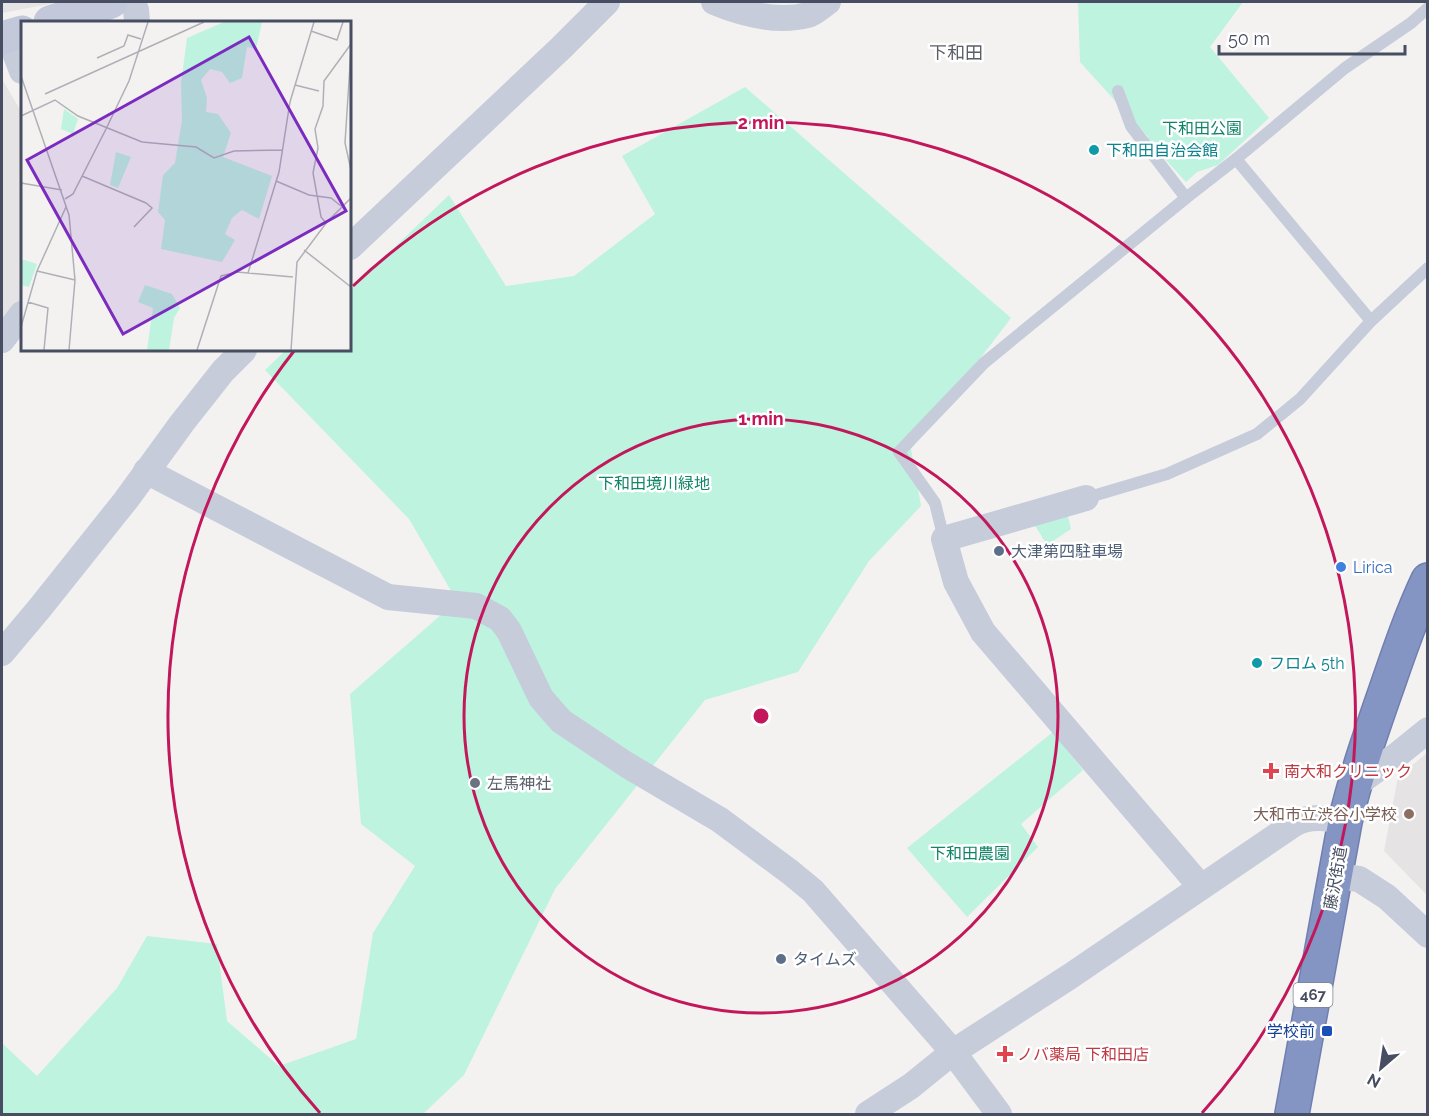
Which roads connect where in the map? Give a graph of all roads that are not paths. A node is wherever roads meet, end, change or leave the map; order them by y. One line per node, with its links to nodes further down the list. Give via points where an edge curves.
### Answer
1 (111, 2): 7 (street)
2 (133, 2): 8 (street)
3 (607, 2): 14 (street)
4 (714, 2): 5 (street, via 761,16 787,18 811,14)
5 (828, 2)
6 (1428, 8): 12 (lane, via 1345,68)
7 (53, 21)
8 (137, 21)
9 (11, 36): 10 (street)
10 (21, 68)
11 (1118, 91): 13 (lane, via 1131,126)
12 (1236, 159): 13 (lane); 17 (lane)
13 (1186, 198): 22 (lane, via 984,363 899,452 935,503)
14 (351, 246)
15 (1428, 268): 17 (lane)
16 (21, 315): 18 (street)
17 (1371, 321): 21 (lane, via 1300,399 1257,434 1167,474)
18 (2, 340)
19 (243, 351): 20 (street)
20 (146, 471): 24 (street); 31 (street, via 388,597 476,606 500,619 542,698 561,721 720,820 813,891)
21 (1086, 498): 22 (street)
22 (944, 539): 29 (street, via 956,582 983,632)
23 (1428, 580): 26 (highway, 藤沢街道 / 467)
24 (2, 653)
25 (1428, 730): 26 (street)
26 (1354, 786): 27 (highway, 藤沢街道 / 467)
27 (1345, 822): 28 (highway, 藤沢街道 / 467); 29 (street, via 1322,817 1302,820)
28 (1335, 876): 30 (street, via 1359,879 1387,897); 34 (highway, 藤沢街道 / 467)
29 (1201, 887): 31 (street)
30 (1428, 935)
31 (953, 1052): 32 (street); 33 (street)
32 (868, 1114)
33 (999, 1114)
34 (1293, 1114)

